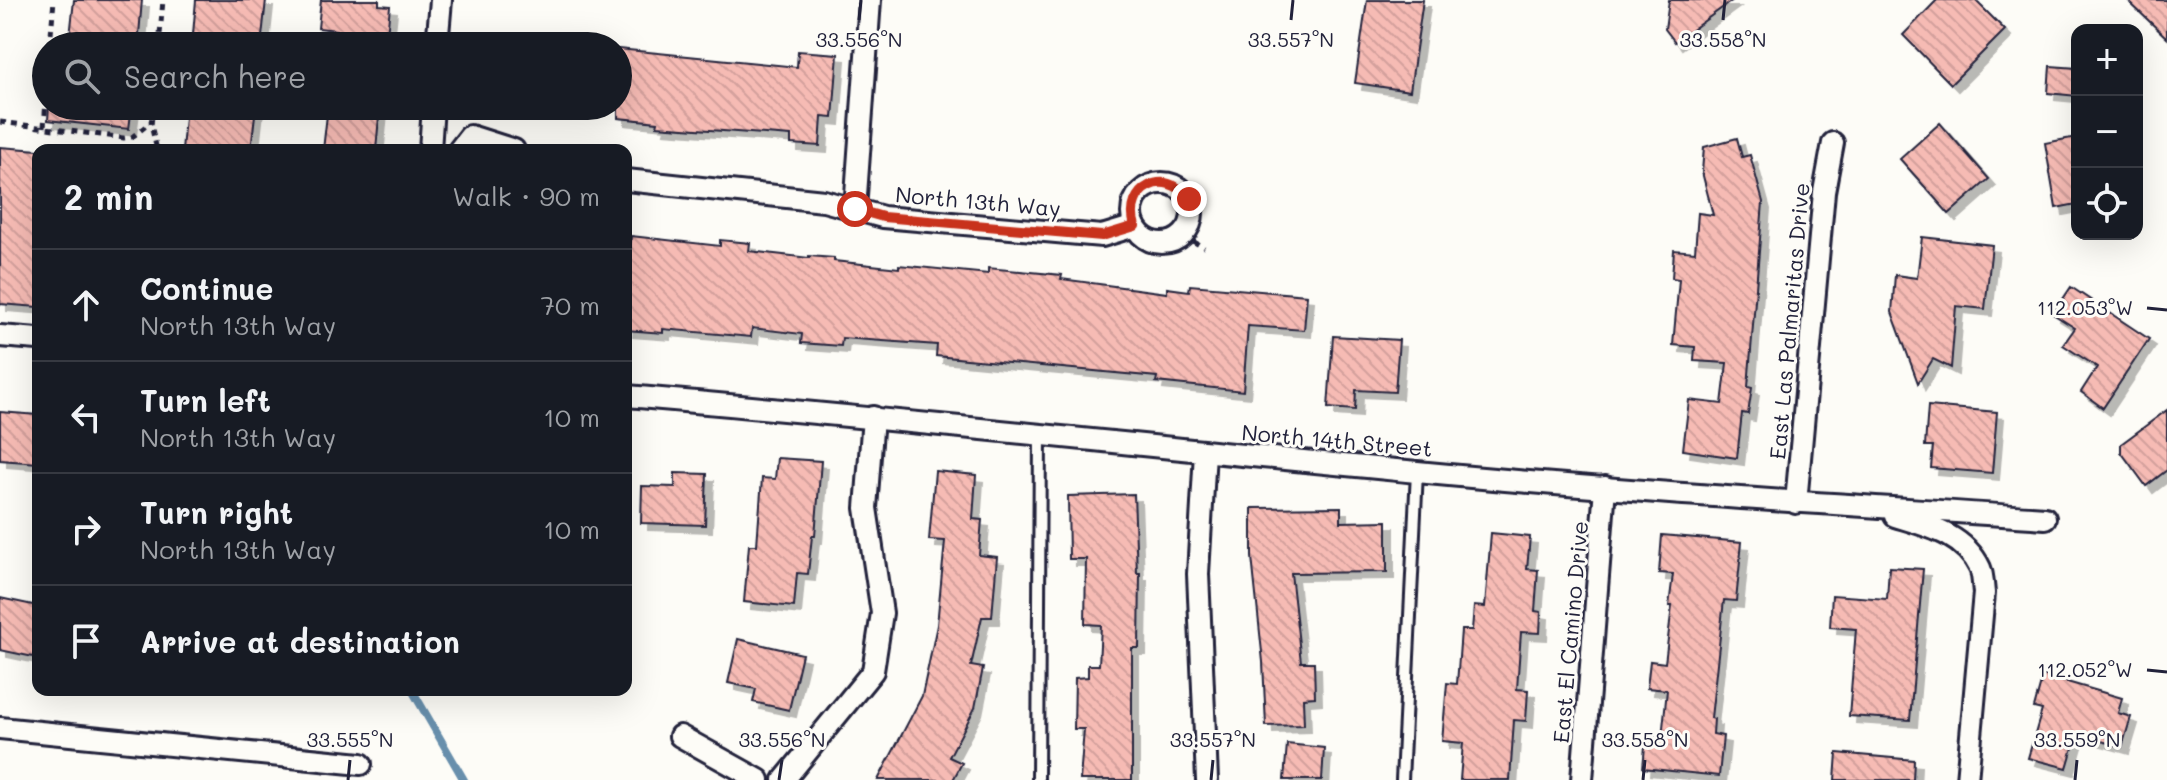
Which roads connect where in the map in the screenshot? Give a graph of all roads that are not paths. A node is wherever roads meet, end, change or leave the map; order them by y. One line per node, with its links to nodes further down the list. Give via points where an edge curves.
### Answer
1 (441, 0): 3 (street)
2 (870, 0): 10 (street)
3 (438, 32)
4 (432, 120): 6 (street)
5 (1833, 143): 20 (street, East Las Palmaritas Drive)
6 (430, 144)
7 (464, 144): 8 (street, via 470,136)
8 (495, 144)
9 (632, 181): 10 (street, North 13th Way, via 824,201)
10 (855, 209): 11 (street, North 13th Way, via 883,217 1102,236)
11 (1135, 226): 11 (street, via 1133,208 1149,185 1168,183 1184,192 1192,208 1183,235 1167,243 1148,240)
12 (0, 336): 13 (street)
13 (32, 339)
14 (632, 397): 15 (street, North 14th Street)
15 (873, 417): 16 (street, North 14th Street); 27 (street, via 866,508 882,613 873,671)
16 (1040, 433): 17 (street, North 14th Street); 28 (lane)
17 (1205, 452): 18 (street, North 14th Street); 29 (street, via 1198,574)
18 (1417, 472): 19 (street, North 14th Street); 30 (lane)
19 (1605, 487): 20 (street, North 14th Street); 31 (street, East El Camino Drive)
20 (1796, 503): 21 (street, North 14th Street)
21 (1862, 505): 22 (street, North 14th Street); 32 (street, via 1944,532 1980,569 1984,593)
22 (2045, 518)
23 (0, 728): 25 (street)
24 (680, 736): 26 (street)
25 (361, 764)
26 (759, 780)
27 (784, 780)
28 (1038, 780)
29 (1207, 780)
30 (1402, 780)
31 (1582, 780)
32 (1967, 780)

